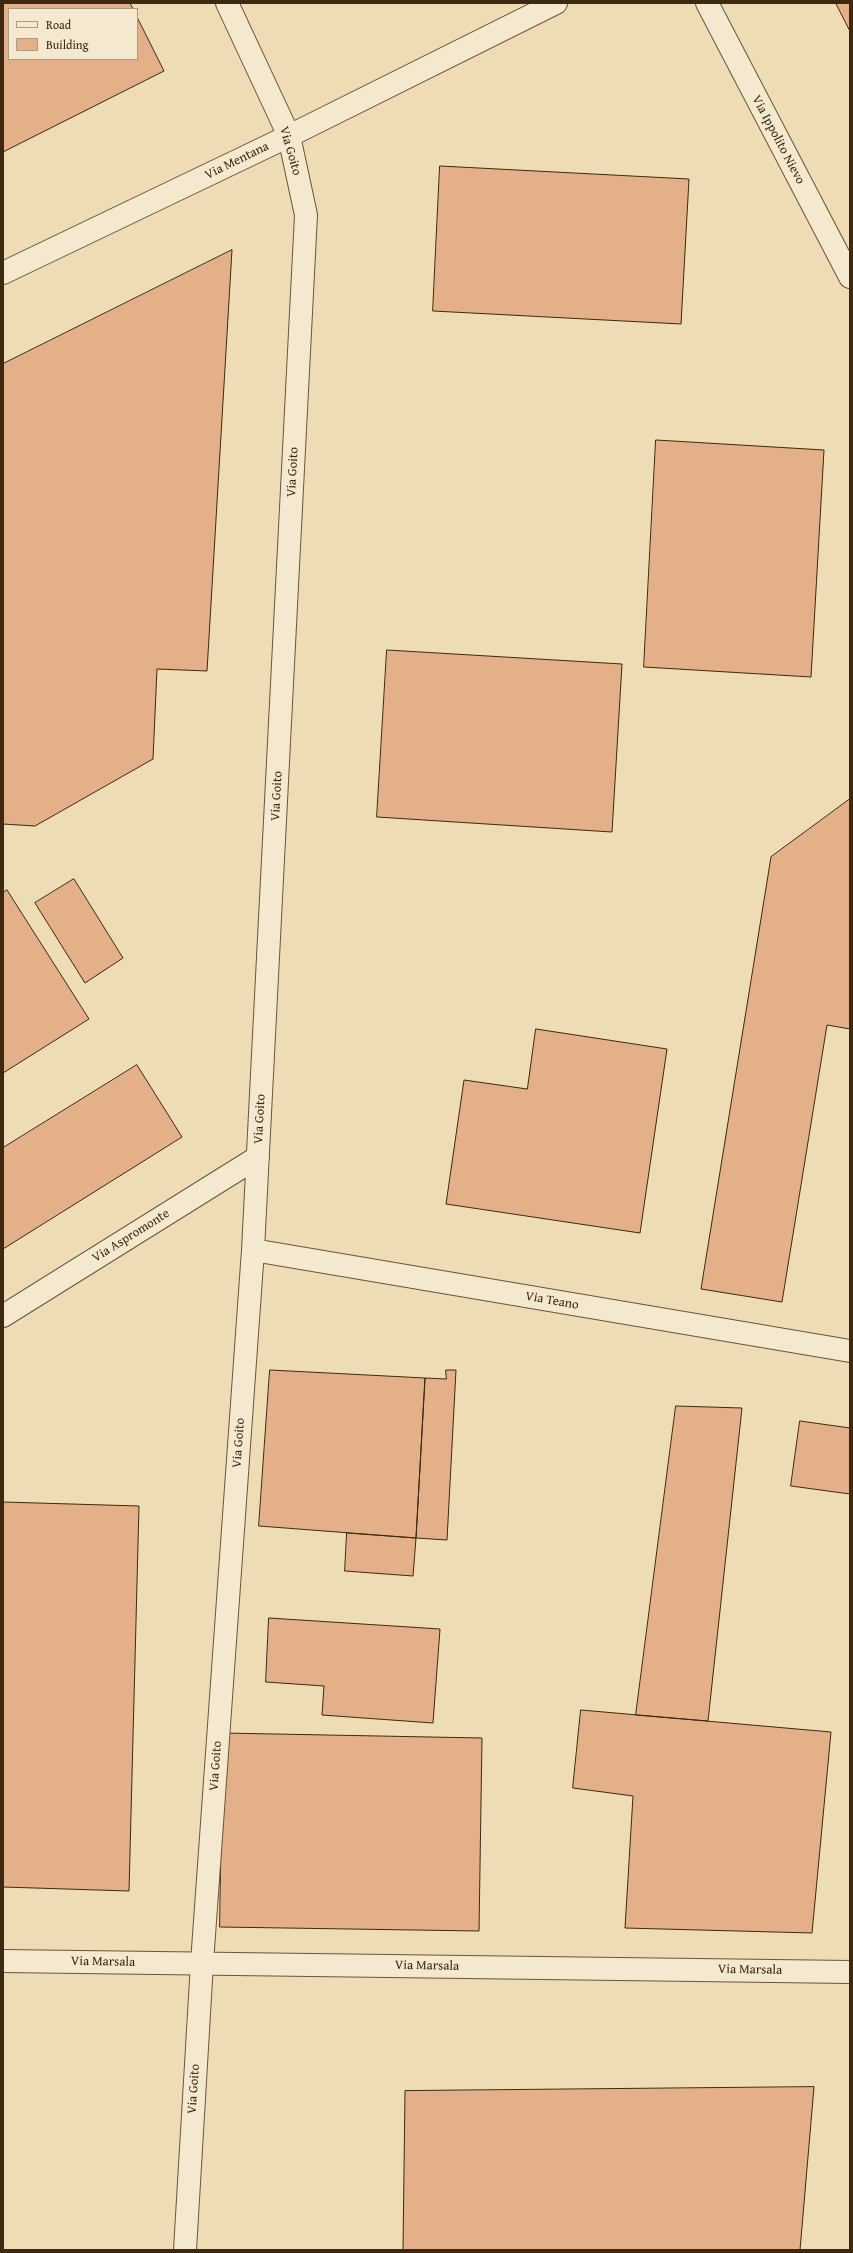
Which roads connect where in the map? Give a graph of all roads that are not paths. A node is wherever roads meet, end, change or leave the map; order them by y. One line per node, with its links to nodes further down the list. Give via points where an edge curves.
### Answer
1 (227, 3): 4 (street, Via Goito)
2 (556, 3): 4 (street, Via Mentana)
3 (707, 3): 6 (street, Via Ippolito Nievo)
4 (289, 136): 5 (street, Via Mentana); 7 (street, Via Goito, via 306,215)
5 (3, 273)
6 (850, 277)
7 (258, 1157): 8 (street, Via Goito); 9 (street, Via Aspromonte)
8 (253, 1250): 10 (street, Via Teano); 12 (street, Via Goito)
9 (3, 1316)
10 (850, 1351)
11 (3, 1961): 12 (street, Via Marsala)
12 (202, 1963): 13 (street, Via Marsala); 14 (street, Via Goito)
13 (850, 1972)
14 (184, 2250)

